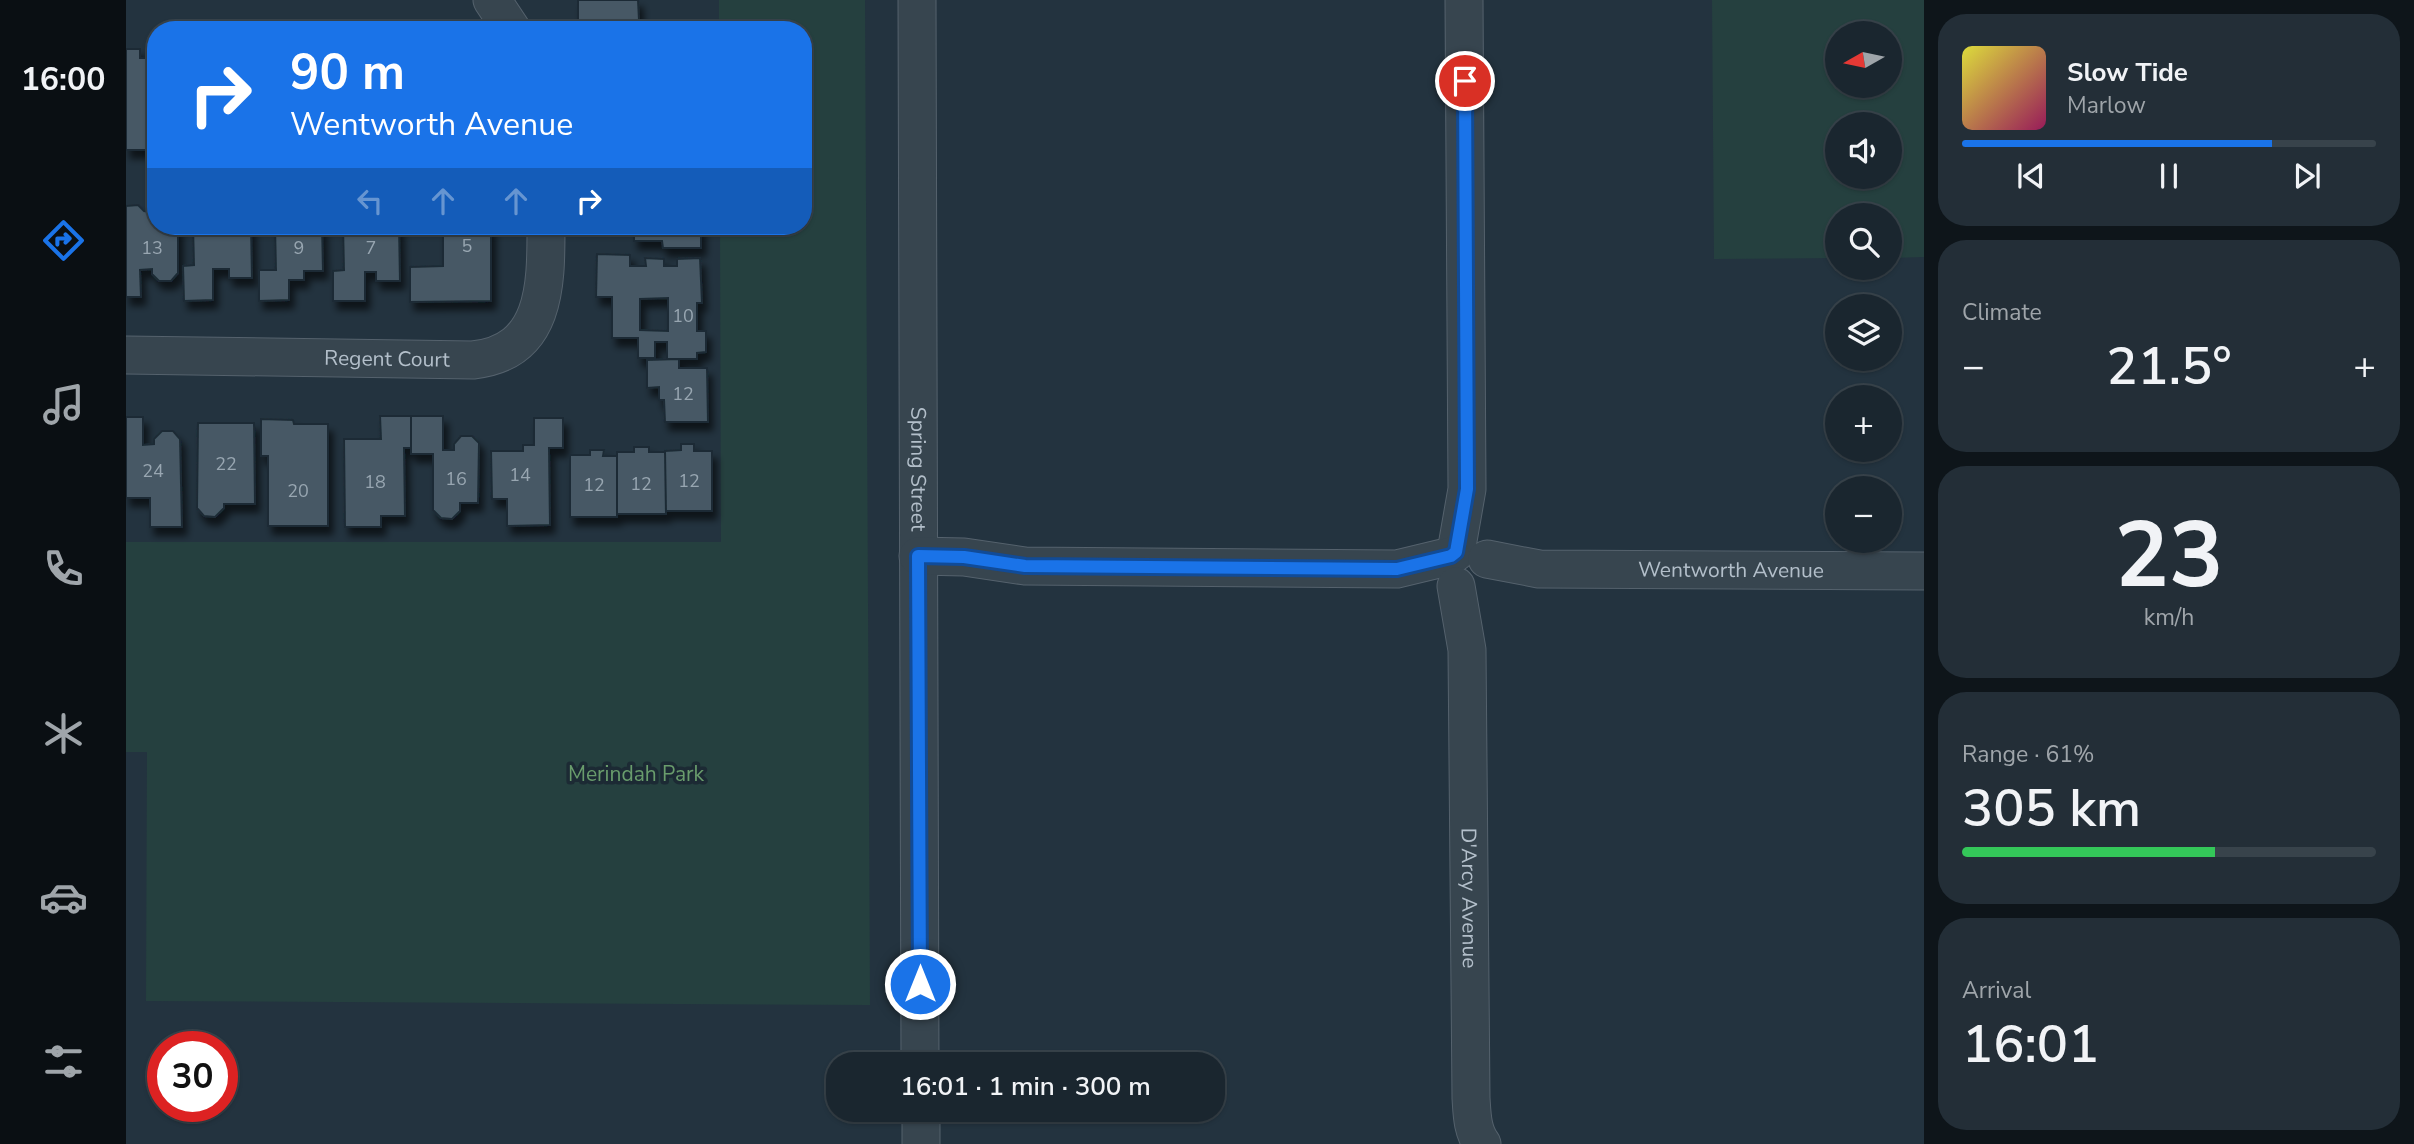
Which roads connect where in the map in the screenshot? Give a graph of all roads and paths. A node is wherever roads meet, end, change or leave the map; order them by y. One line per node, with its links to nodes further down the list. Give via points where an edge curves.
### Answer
1 (492, 0): 4 (street)
2 (917, 0): 7 (street, Spring Street)
3 (1464, 0): 8 (street, D'Arcy Avenue)
4 (506, 21)
5 (547, 235): 6 (street, Regent Court, via 546,279 533,324 519,341 489,359)
6 (126, 355)
7 (918, 566): 8 (street, Wentworth Avenue, via 964,574 1025,566); 10 (street, Spring Street)
8 (1468, 569): 9 (street, Wentworth Avenue); 13 (street, D'Arcy Avenue, via 1471,1098 1473,1122)
9 (1924, 571)
10 (920, 1052)
11 (920, 1122): 12 (street)
12 (921, 1144)
13 (1482, 1144)

